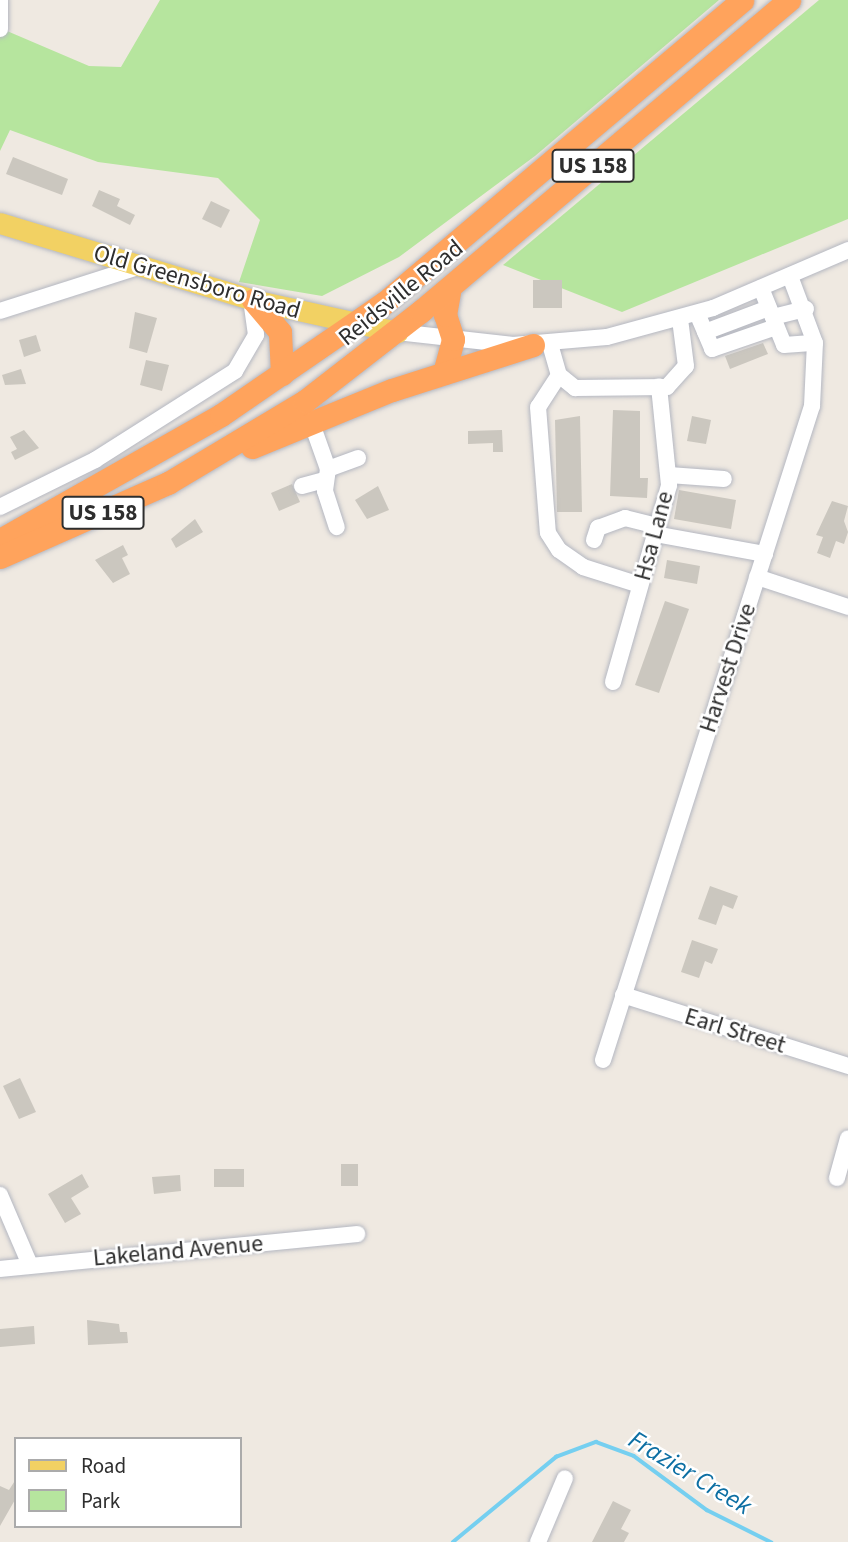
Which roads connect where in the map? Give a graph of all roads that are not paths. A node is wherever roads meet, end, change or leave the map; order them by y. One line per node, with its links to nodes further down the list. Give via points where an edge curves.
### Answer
1 (0, 0): 4 (street)
2 (742, 0): 17 (highway, Reidsville Road / US 158)
3 (789, 0): 9 (highway, Reidsville Road / US 158)
4 (0, 29)
5 (0, 223): 7 (main road, Old Greensboro Road)
6 (848, 250): 8 (street)
7 (141, 266): 11 (main road, Old Greensboro Road); 13 (street)
8 (790, 275): 10 (street); 12 (street, Harvest Drive)
9 (450, 287): 18 (highway, Reidsville Road / US 158); 20 (highway, via 445,315)
10 (761, 288): 14 (street); 15 (street)
11 (252, 300): 17 (main road, Old Greensboro Road); 24 (highway, via 280,332); 34 (street, via 256,335 235,371 94,460)
12 (806, 309): 15 (street); 21 (street, Harvest Drive)
13 (0, 311)
14 (696, 313): 16 (street); 19 (street)
15 (773, 317): 19 (street); 19 (street, via 715,356); 21 (street, via 784,345)
16 (680, 319): 22 (street); 26 (street, via 685,366 667,387)
17 (353, 325): 18 (main road, Old Greensboro Road); 24 (highway, Reidsville Road / US 158)
18 (397, 332): 20 (street); 29 (highway, Reidsville Road / US 158, via 305,401)
19 (705, 332)
20 (453, 339): 22 (street); 23 (highway)
21 (815, 343): 39 (street, Harvest Drive, via 812,406)
22 (542, 345): 23 (highway); 25 (street)
23 (444, 373): 27 (highway)
24 (282, 374): 37 (highway, Reidsville Road / US 158, via 166,449)
25 (559, 375): 26 (street, via 575,387); 42 (street, via 538,407 548,533 559,550 583,567)
26 (659, 387): 31 (street, Hsa Lane)
27 (312, 424): 29 (highway); 30 (street)
28 (358, 458): 30 (street)
29 (203, 464): 40 (highway, Reidsville Road / US 158)
30 (326, 475): 33 (street); 35 (street)
31 (669, 475): 32 (street); 36 (street, Hsa Lane)
32 (724, 479)
33 (302, 486)
34 (0, 507)
35 (337, 527)
36 (656, 530): 38 (street, via 625,519 598,528); 39 (street); 42 (street, Hsa Lane)
37 (0, 540)
38 (594, 540)
39 (765, 554): 41 (street, Harvest Drive)
40 (0, 557)
41 (757, 577): 43 (street); 45 (street, Harvest Drive)
42 (640, 585): 44 (street, Hsa Lane)
43 (848, 607)
44 (612, 682)
45 (623, 995): 46 (street, Harvest Drive); 47 (street, Earl Street)
46 (603, 1060)
47 (848, 1066)
48 (848, 1138): 49 (street)
49 (837, 1178)
50 (0, 1195): 52 (street)
51 (357, 1234): 52 (street, Lakeland Avenue)
52 (30, 1265): 53 (street, Lakeland Avenue)
53 (0, 1269)
54 (565, 1478): 55 (street)
55 (538, 1542)

